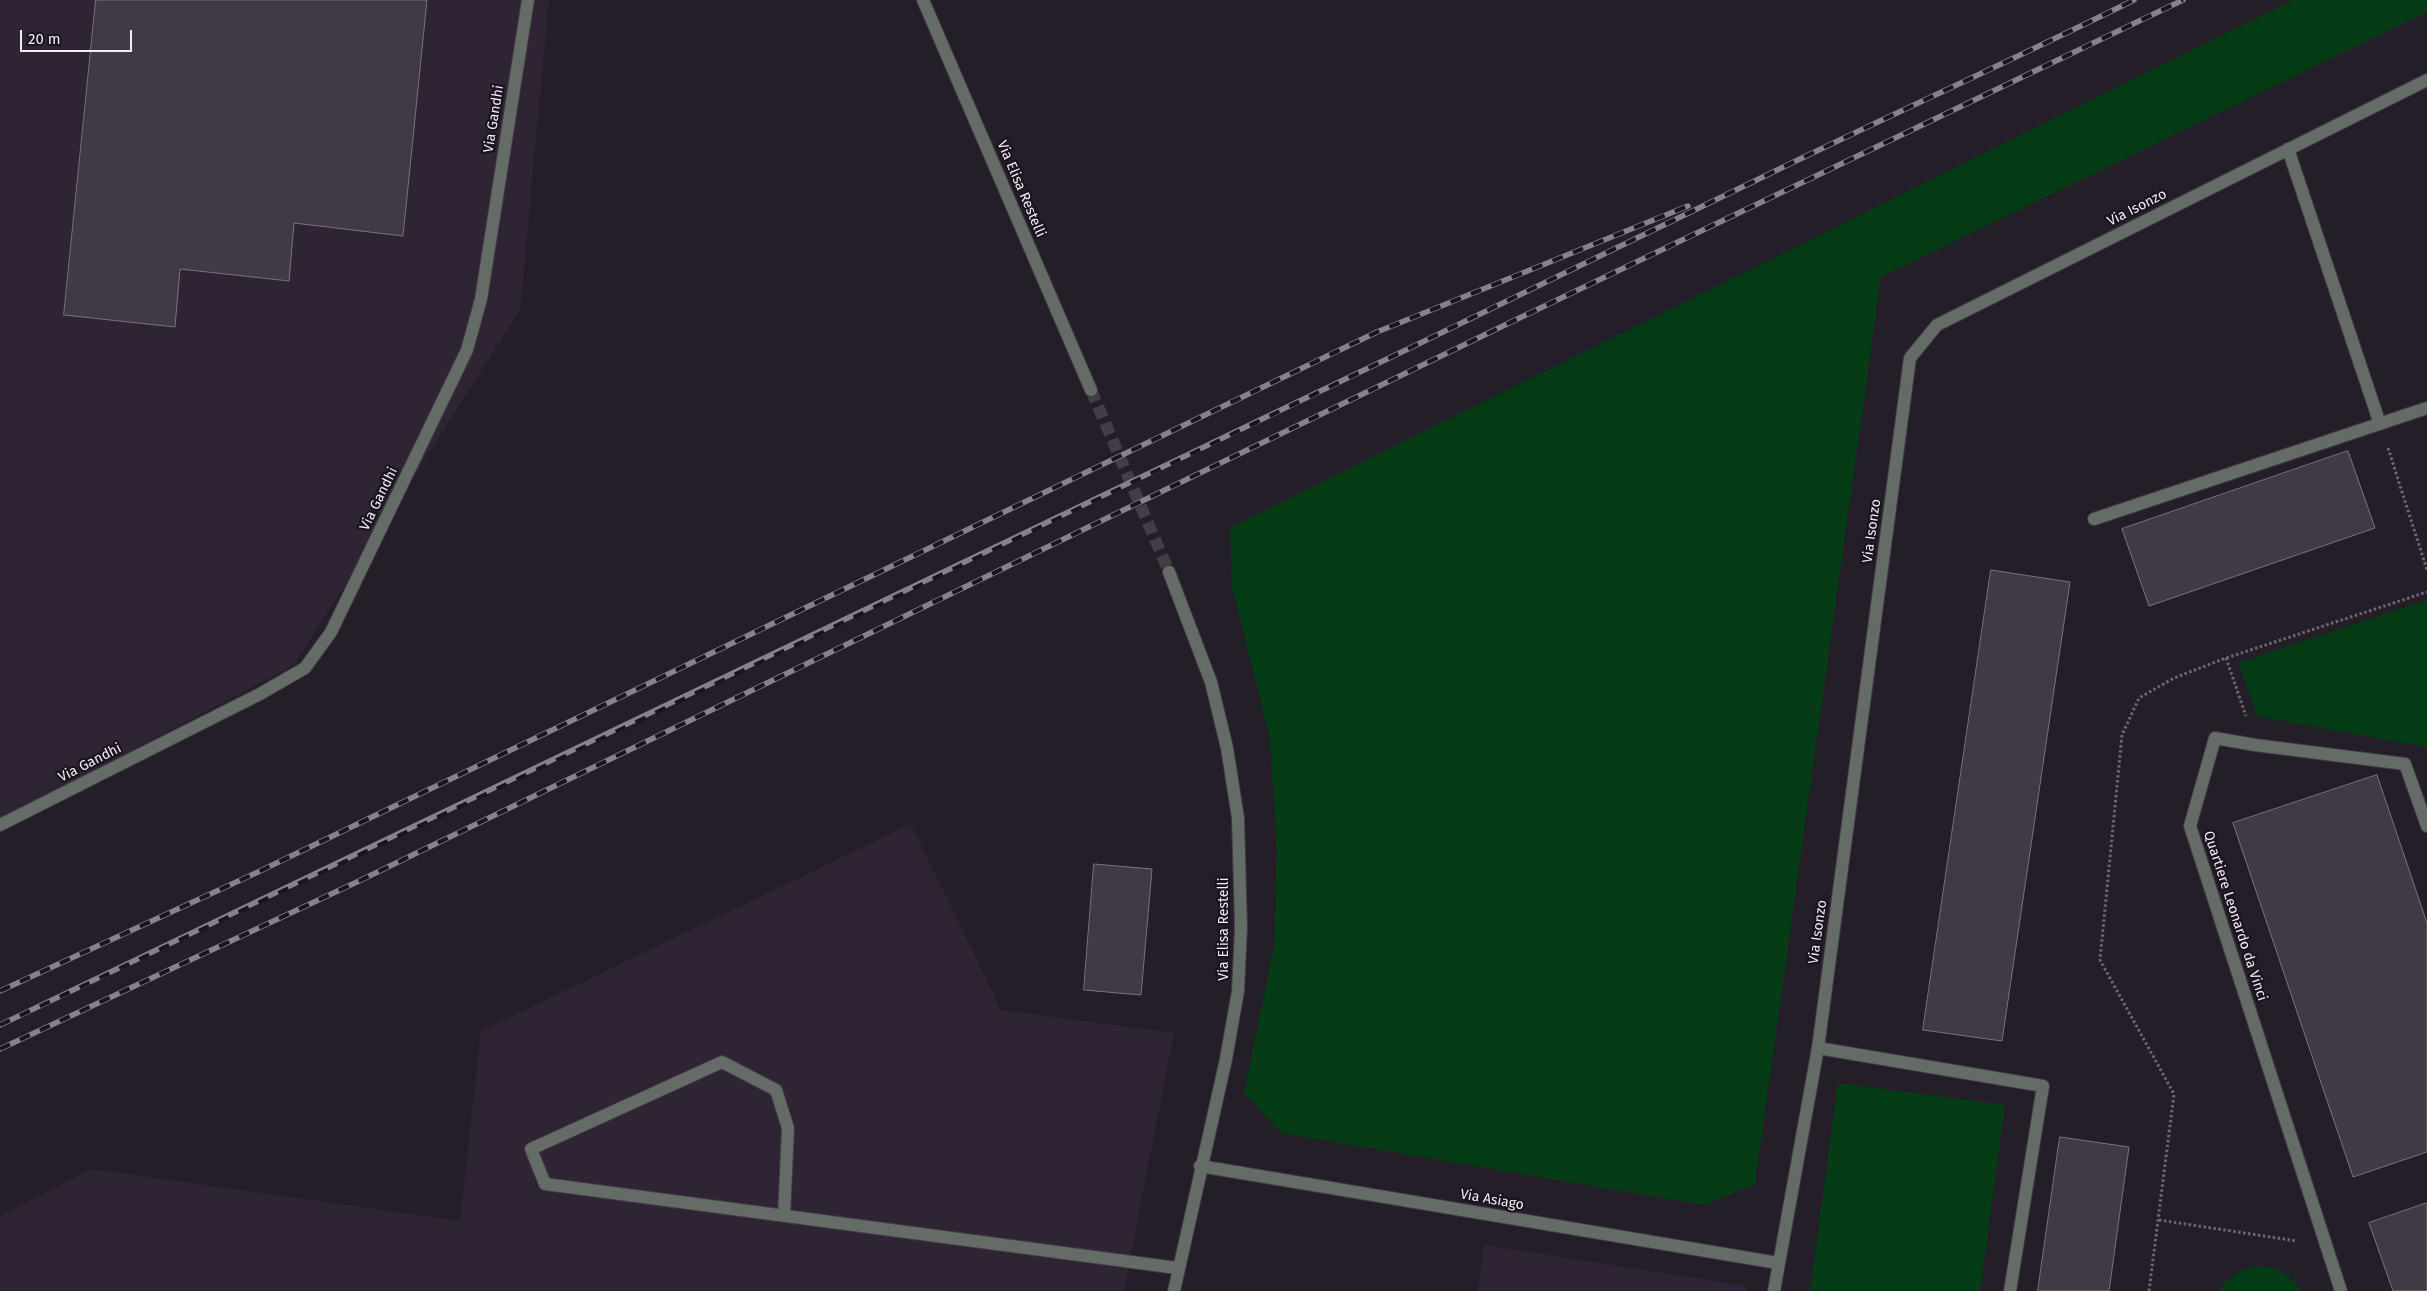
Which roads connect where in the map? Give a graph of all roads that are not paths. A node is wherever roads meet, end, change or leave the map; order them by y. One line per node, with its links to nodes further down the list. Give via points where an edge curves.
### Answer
1 (528, 0): 10 (street, Via Gandhi, via 482,299 467,350 332,632 305,668 260,694)
2 (923, 0): 5 (street, Via Elisa Restelli)
3 (2427, 80): 4 (street, Via Isonzo)
4 (2288, 149): 7 (street); 12 (street, Via Isonzo, via 1937,325 1910,358)
5 (1091, 390)
6 (2427, 408): 7 (street)
7 (2380, 424): 8 (street)
8 (2094, 519)
9 (1169, 572): 13 (street, Via Elisa Restelli, via 1211,682 1227,748 1238,818 1241,928 1238,991 1226,1059)
10 (0, 825)
11 (2427, 826): 20 (street, Quartiere Leonardo da Vinci, via 2405,764 2215,738 2190,826)
12 (1818, 1048): 15 (street, Via Isonzo); 19 (street, via 2043,1086)
13 (1200, 1166): 15 (street, Via Asiago); 16 (street, Via Elisa Restelli)
14 (784, 1216): 14 (street, via 545,1184 531,1149 722,1062 776,1090 788,1128); 16 (street)
15 (1778, 1263): 18 (street, Via Isonzo)
16 (1178, 1268): 17 (street, Via Elisa Restelli)
17 (1174, 1291)
18 (1774, 1291)
19 (2010, 1291)
20 (2341, 1291)

